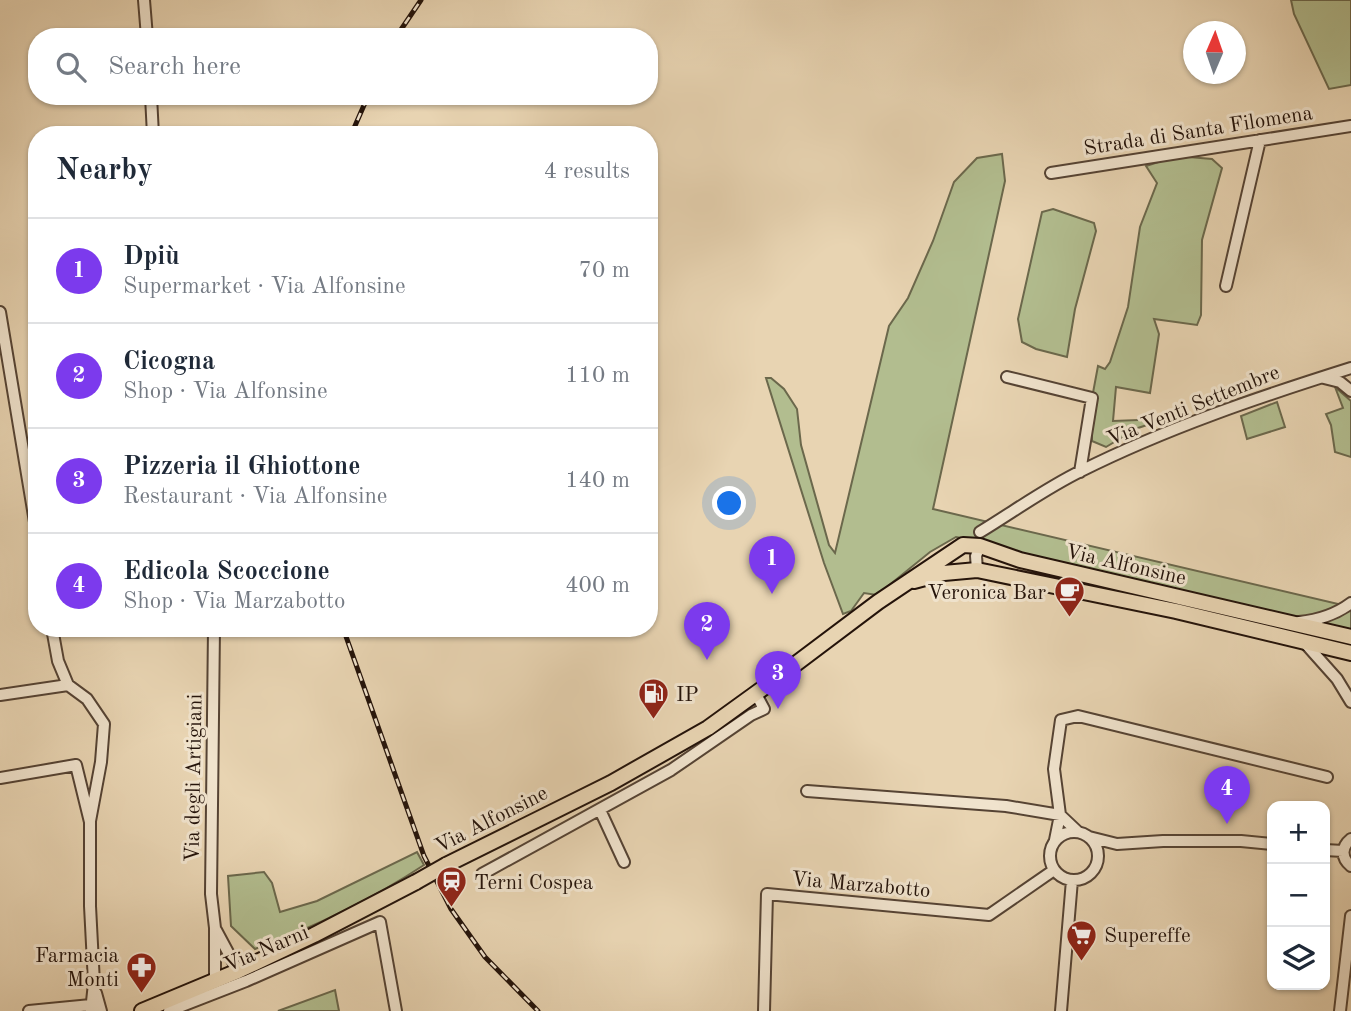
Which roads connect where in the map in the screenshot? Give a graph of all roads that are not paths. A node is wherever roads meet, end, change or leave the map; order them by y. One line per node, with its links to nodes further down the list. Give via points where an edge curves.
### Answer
1 (145, 0): 2 (street)
2 (147, 28)
3 (151, 105): 4 (street)
4 (153, 126)
5 (1351, 126): 6 (street, Strada di Santa Filomena)
6 (1260, 140): 7 (street, Strada di Santa Filomena); 8 (street)
7 (1051, 173)
8 (1226, 286)
9 (0, 312): 15 (street)
10 (1351, 368): 12 (street, Via Venti Settembre)
11 (1007, 377): 14 (street, Via Venti Settembre, via 1092,398)
12 (1321, 377): 13 (street, via 1340,382); 14 (street, Via Venti Settembre, via 1191,423)
13 (1351, 391)
14 (1080, 472): 16 (street, Via Venti Settembre)
15 (28, 480)
16 (980, 539): 17 (street); 18 (main road, Via Alfonsine, via 962,545); 20 (main road, Via Alfonsine, via 1020,560)
17 (977, 570): 18 (main road, Via Alfonsine); 24 (main road, Via Alfonsine)
18 (902, 584): 27 (main road, Via Alfonsine)
19 (1351, 603): 20 (street, via 1326,617)
20 (1280, 622): 23 (main road, Via Alfonsine)
21 (54, 637): 26 (street)
22 (214, 637): 50 (street, Via degli Artigiani, via 211,894)
23 (1351, 638)
24 (1304, 642): 25 (main road, Via Alfonsine); 29 (street)
25 (1351, 653)
26 (68, 685): 28 (street); 35 (street, via 87,699 104,724)
27 (756, 694): 33 (street, Via Alfonsine, via 764,709); 51 (main road, Via Alfonsine, bridge, via 708,728 611,783)
28 (0, 695)
29 (1351, 702)
30 (1327, 777): 34 (street, via 1079,716 1061,720 1054,769)
31 (0, 778): 35 (street, via 76,765)
32 (807, 791): 34 (street, via 1006,806)
33 (600, 810): 44 (street); 47 (street, Via Alfonsine)
34 (1060, 816): 36 (street); 38 (street)
35 (90, 822): 53 (street)
36 (1084, 835): 38 (street, via 1068,832); 39 (street); 43 (street, via 1094,842)
37 (1351, 839): 42 (street)
38 (1055, 840): 46 (street, via 1049,855)
39 (1117, 844): 40 (street); 43 (street)
40 (1267, 844)
41 (1330, 851): 42 (street)
42 (1343, 852): 45 (street)
43 (1098, 856): 48 (street, via 1093,871)
44 (624, 862)
45 (1351, 866)
46 (1055, 870): 48 (street); 58 (street, Via Marzabotto, via 989,915 767,894)
47 (482, 874)
48 (1072, 880): 59 (street)
49 (1351, 916): 60 (street)
50 (215, 928): 51 (street, Via degli Artigiani); 52 (street, Via degli Artigiani)
51 (238, 971): 52 (main road, Via Narni)
52 (215, 982): 55 (main road, Via Narni)
53 (94, 1009): 54 (street)
54 (29, 1011)
55 (142, 1011)
56 (169, 1011): 57 (street, Via Narni, via 380,922)
57 (396, 1011)
58 (764, 1011)
59 (1061, 1011)
60 (1340, 1011)

